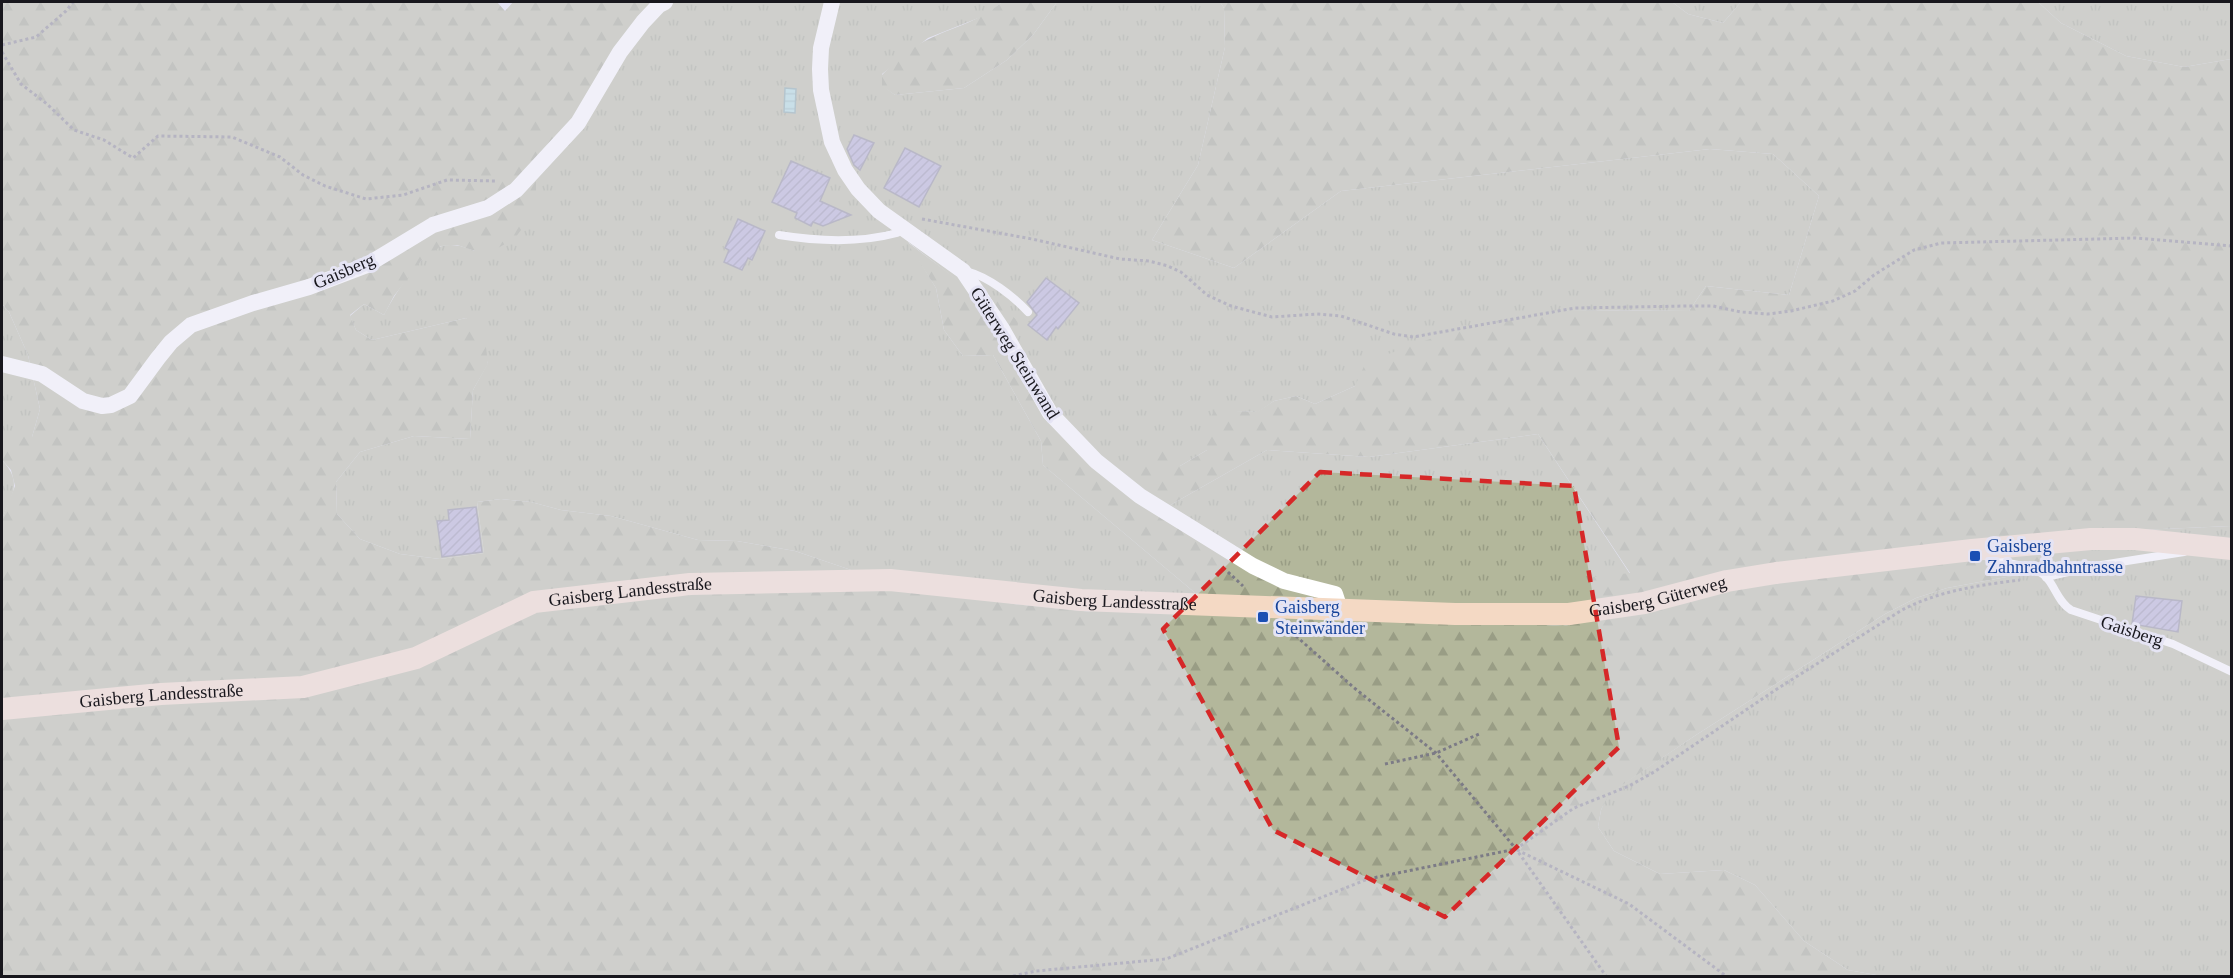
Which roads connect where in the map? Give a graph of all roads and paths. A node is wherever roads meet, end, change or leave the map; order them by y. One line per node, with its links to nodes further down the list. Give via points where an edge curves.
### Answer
1 (73, 2): 4 (path, via 36,37)
2 (665, 2): 6 (street, Gaisberg, via 620,52 578,123)
3 (832, 2): 7 (street, Güterweg Steinwand, via 820,69 832,142 858,189)
4 (2, 45)
5 (2, 52): 6 (path, via 21,84 74,130 104,140 133,158 158,136 232,137 280,157 303,176 366,199 403,195 447,180)
6 (522, 183): 12 (street, Gaisberg, via 488,208 432,225 367,265 191,325 158,358 130,396 111,405 83,401 42,374)
7 (896, 223): 8 (lane, via 897,233 865,238 804,239); 9 (path, via 908,217 1120,259 1149,261 1181,272 1207,295 1231,306 1272,317 1341,316 1413,337 1575,308 1713,306 1768,314 1791,311 1833,301 1855,291 1914,250 1941,243 2135,238); 10 (street, Güterweg Steinwand)
8 (779, 235)
9 (2232, 246)
10 (963, 271): 11 (lane, via 976,274); 18 (street, Güterweg Steinwand, via 1050,413 1096,461 1140,496 1253,566 1284,580 1335,594)
11 (1028, 312)
12 (2, 364)
13 (2222, 548): 14 (main road, Gaisberg Güterweg, via 2135,539 2091,539); 16 (lane)
14 (1974, 550): 16 (lane); 18 (main road, Gaisberg Güterweg, via 1776,573 1727,581 1644,603 1569,614)
15 (1222, 566): 17 (path)
16 (2046, 577): 19 (lane, Gaisberg, via 2071,610 2173,644); 24 (path, via 1963,589 1917,602 1654,772 1574,808)
17 (1270, 606): 18 (main road); 20 (main road, Gaisberg Landesstraße, via 1081,600 890,580 690,584 534,602 416,658 303,687 161,694); 22 (path, via 1353,687)
18 (1340, 609)
19 (2232, 672)
20 (2, 709)
21 (1479, 734): 22 (path)
22 (1436, 753): 23 (path); 24 (path)
23 (1385, 764)
24 (1516, 849): 25 (path, via 1368,879 1166,959); 26 (path); 27 (path, via 1629,904)
25 (1013, 976)
26 (1606, 976)
27 (1726, 976)

